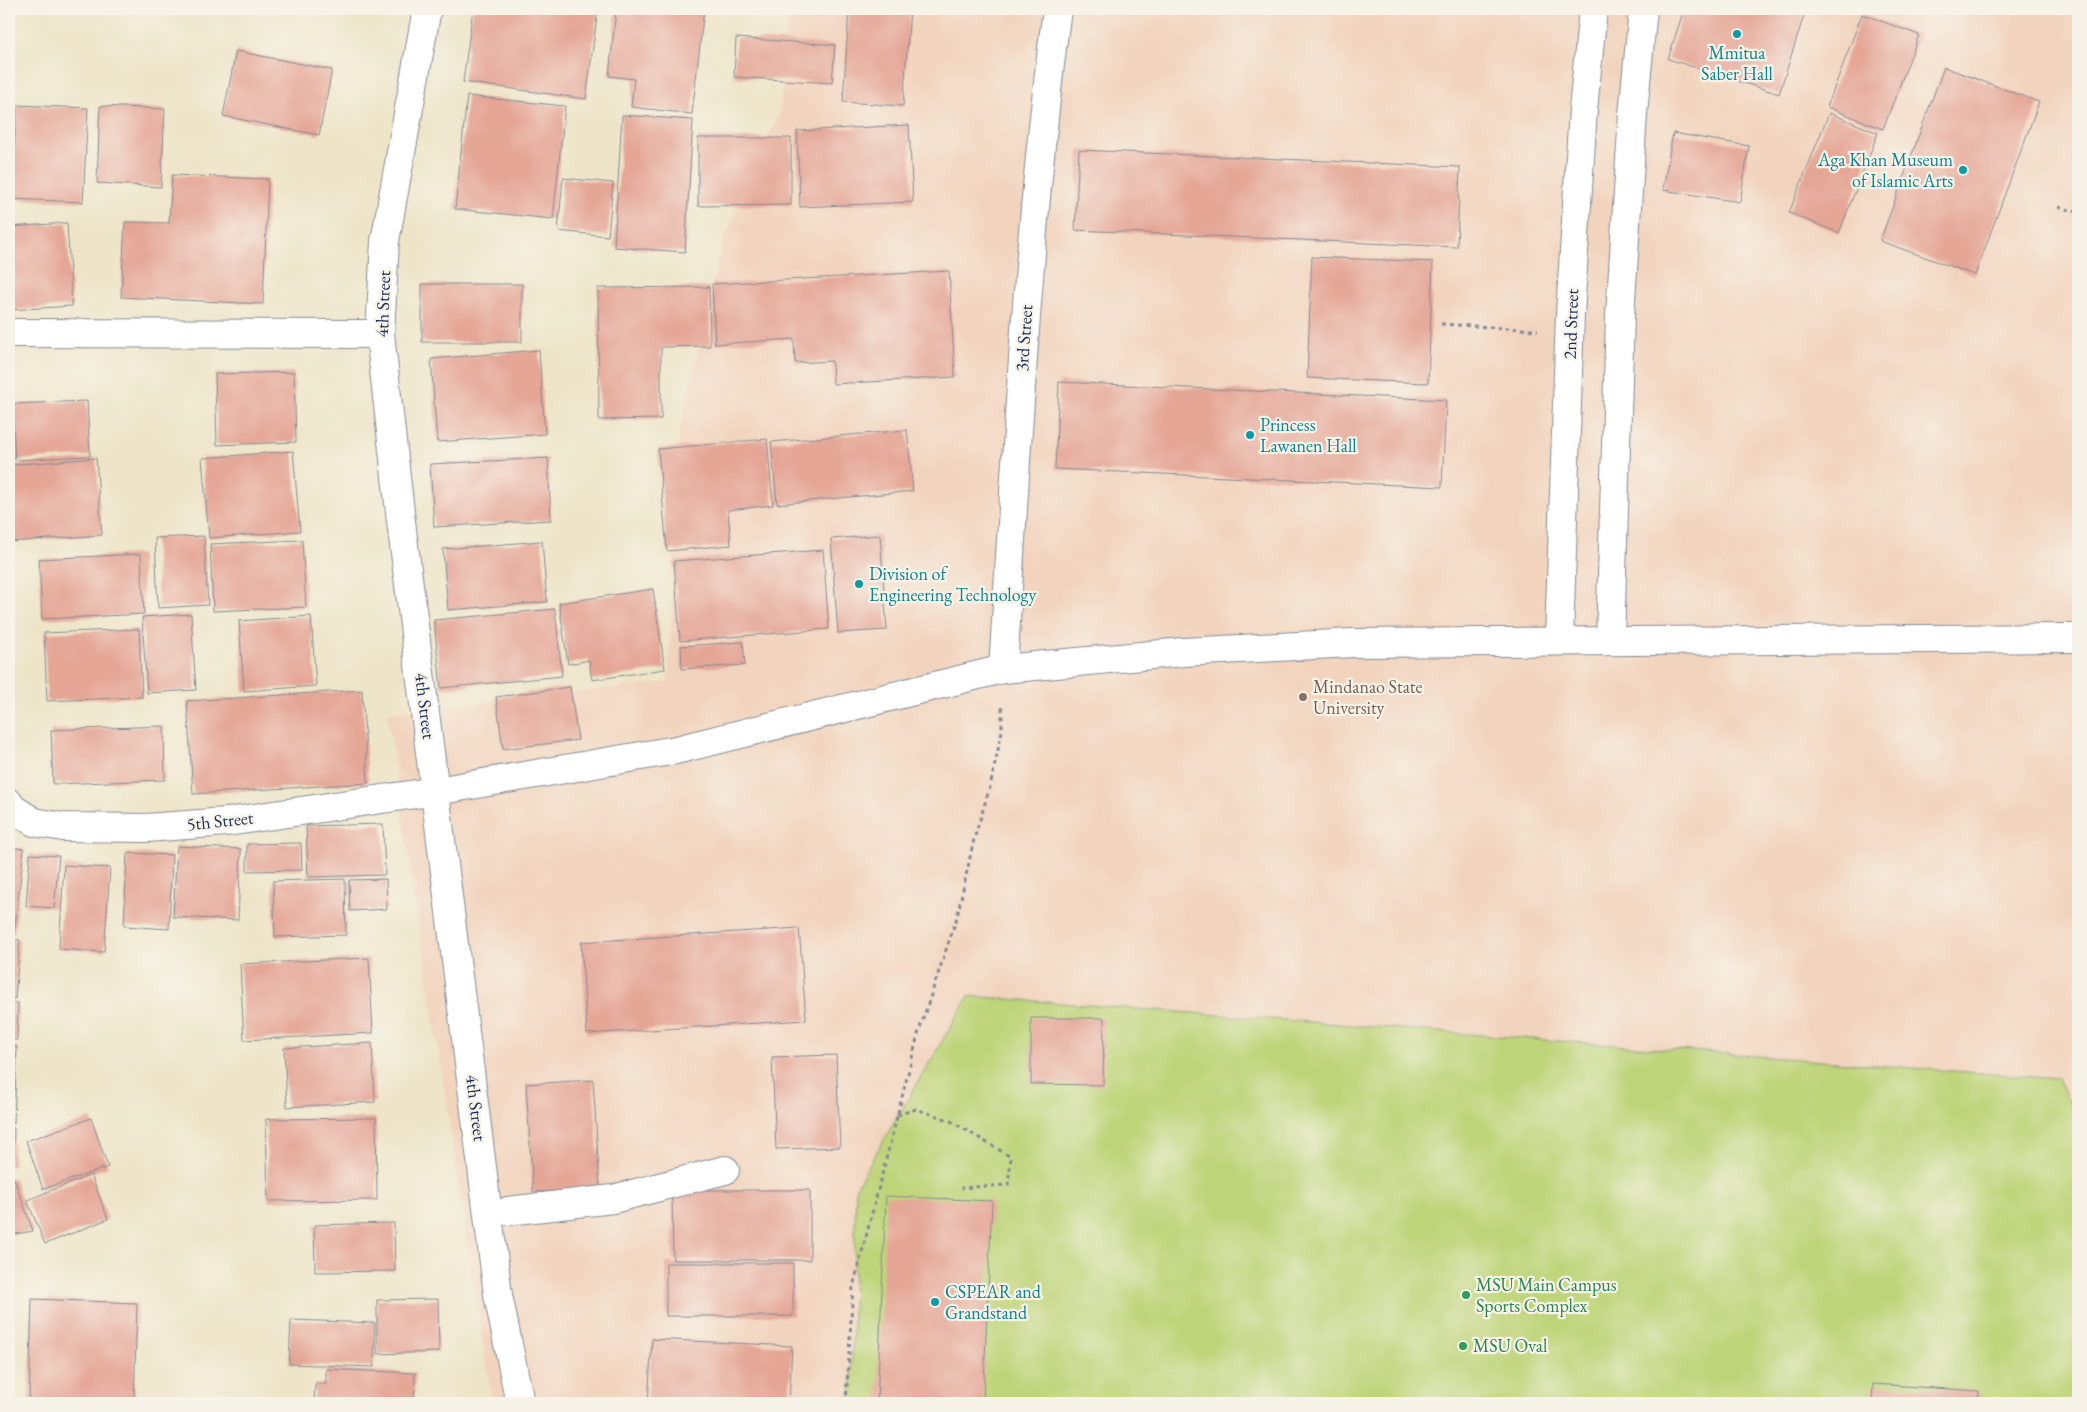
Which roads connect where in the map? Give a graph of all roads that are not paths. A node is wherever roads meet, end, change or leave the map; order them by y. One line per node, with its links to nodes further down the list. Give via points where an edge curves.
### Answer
1 (426, 9): 6 (street, 4th Street, via 385,241)
2 (1057, 9): 10 (street, 3rd Street, via 1025,312)
3 (1592, 9): 8 (street, 2nd Street, via 1570,332)
4 (1643, 9): 9 (street, via 1620,316)
5 (9, 333): 6 (street)
6 (380, 334): 11 (street, 4th Street)
7 (2078, 638): 9 (street, 5th Street)
8 (1559, 640): 9 (street, 5th Street); 10 (street, 5th Street, via 1353,643 1192,651)
9 (1610, 640)
10 (1003, 668): 11 (street, 5th Street, via 676,750)
11 (436, 791): 12 (street, 5th Street, via 228,822 146,828 63,827 34,822); 15 (street, 4th Street, via 498,1295)
12 (9, 803)
13 (725, 1170): 14 (street, via 613,1199)
14 (508, 1211)
15 (520, 1403)

